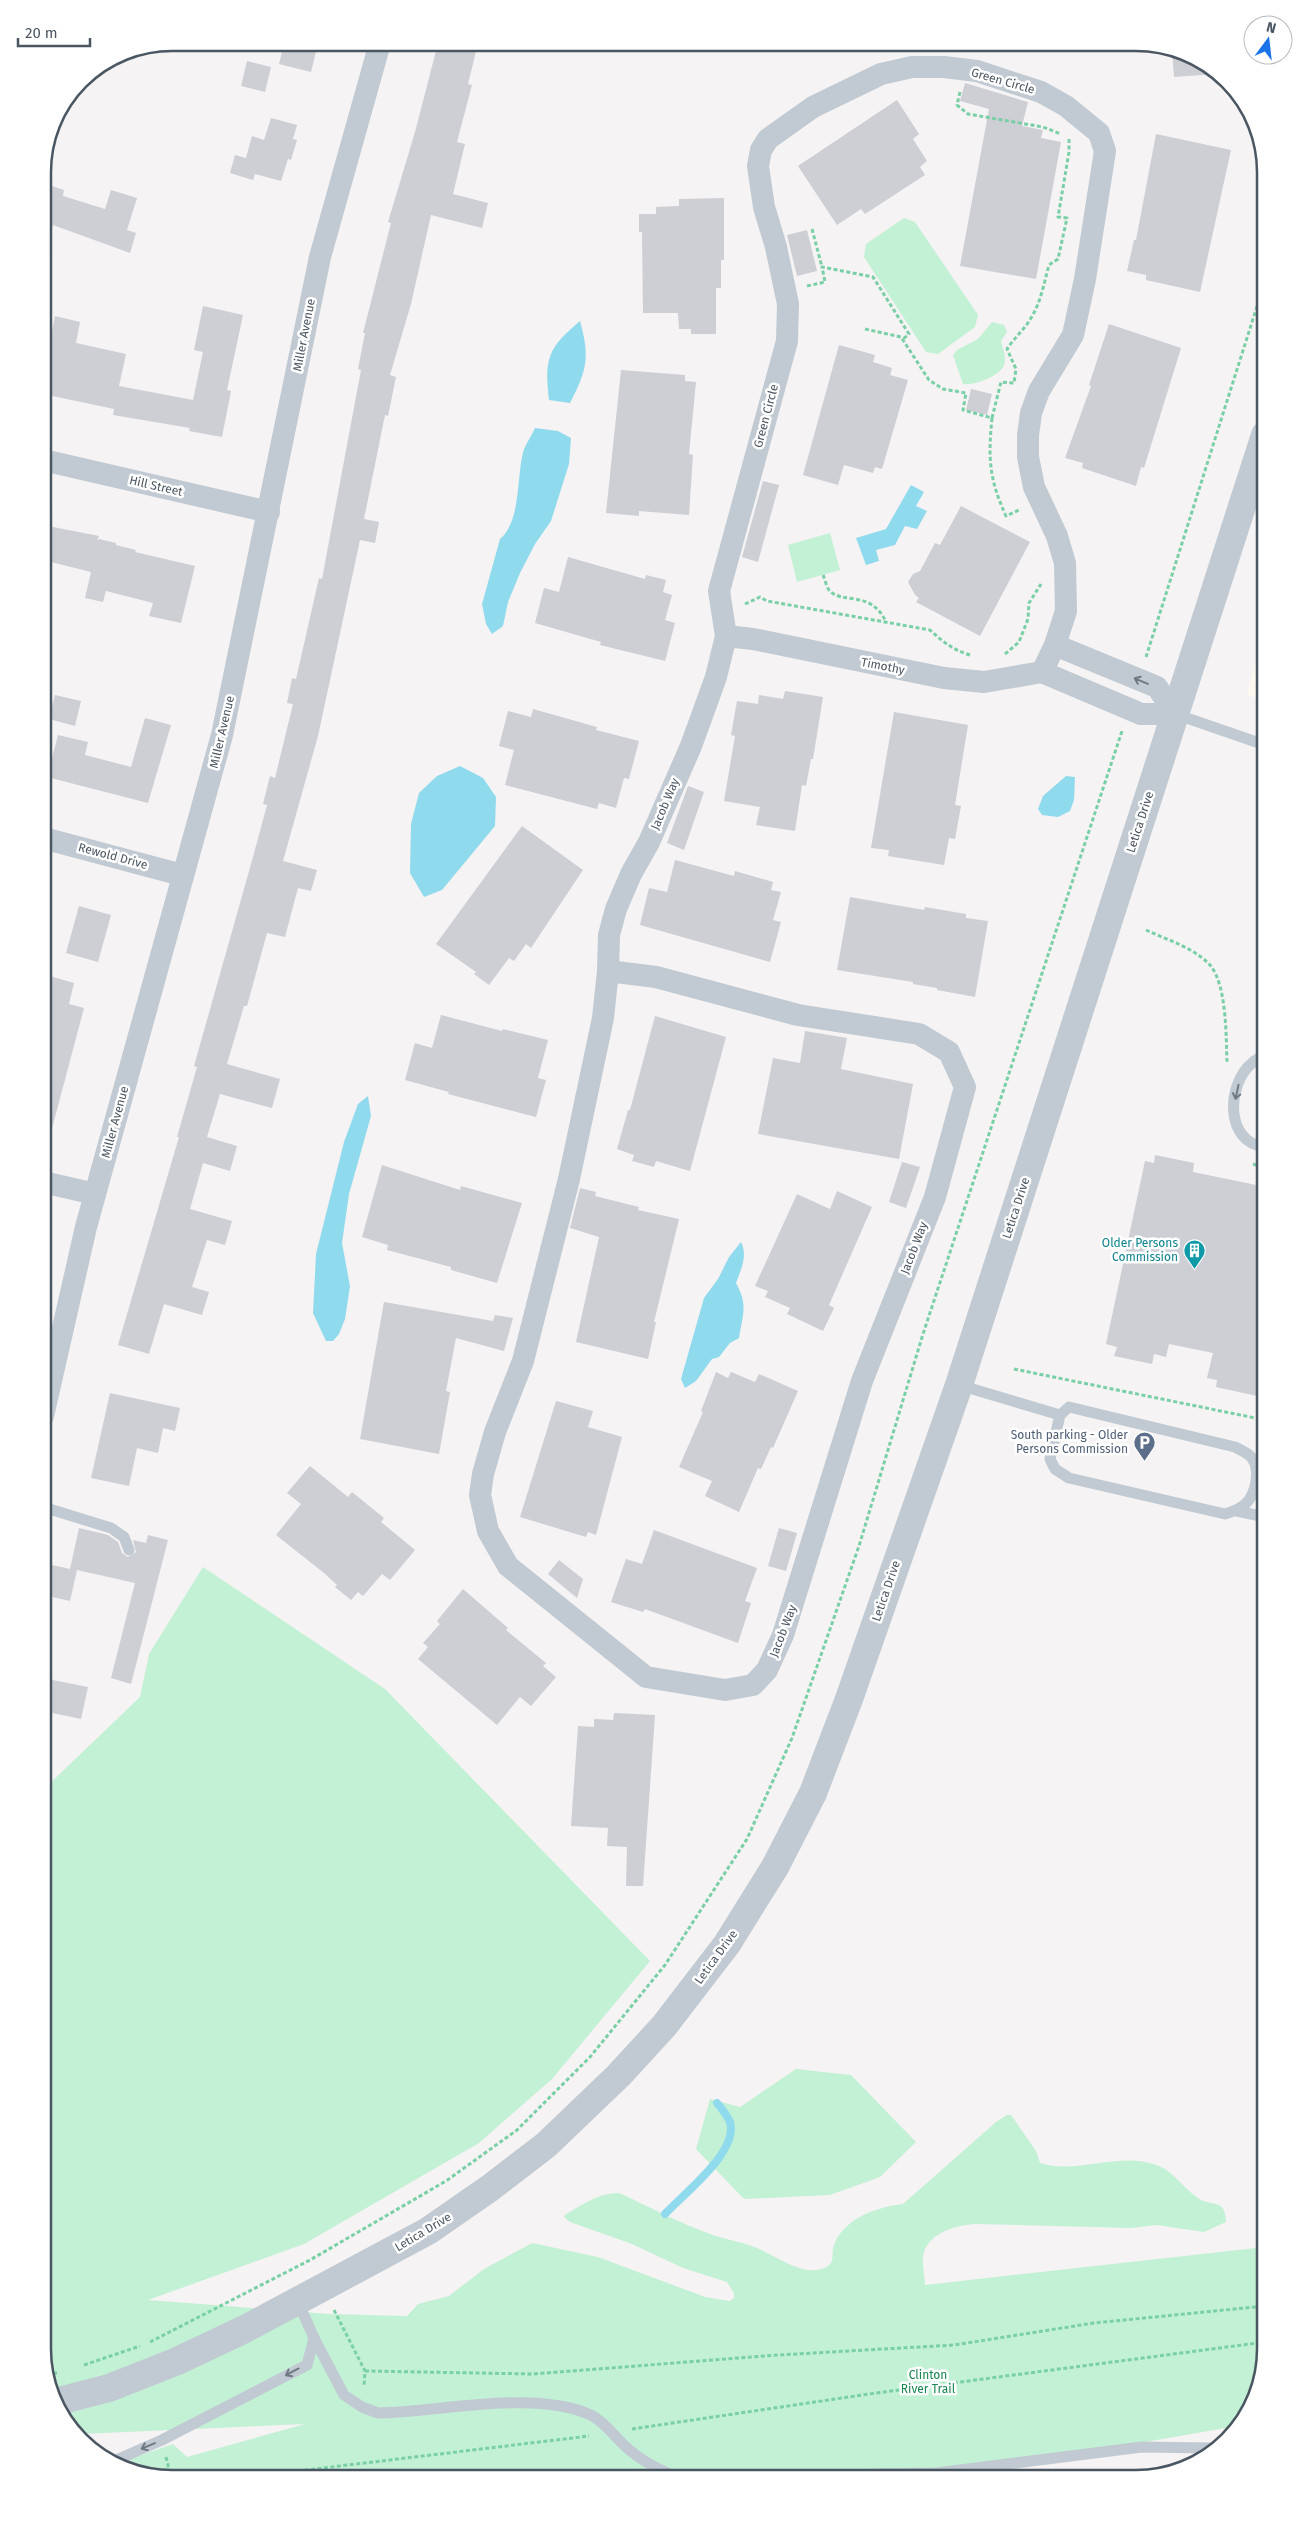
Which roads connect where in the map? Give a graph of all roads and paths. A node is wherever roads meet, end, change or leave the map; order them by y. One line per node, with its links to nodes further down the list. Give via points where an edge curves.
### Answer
1 (378, 51): 13 (street, Miller Avenue, via 320,257)
2 (964, 70): 5 (street, Green Circle, via 912,68 881,74 813,107 768,139 761,150 758,181); 9 (path, via 957,105 968,114 1043,127 1068,137 1069,152 1058,217 1067,218 1058,260 1049,265 1041,297 1031,319 1007,349 1016,369 1014,383 1001,382); 14 (street, Green Circle, via 1011,81 1066,106 1099,133 1105,151 1073,335 1039,391 1028,434 1028,458 1034,487 1057,536)
3 (812, 229): 4 (path)
4 (822, 267): 5 (path, via 825,282); 8 (path, via 873,277 909,334)
5 (785, 290): 17 (street, Green Circle, via 787,341 719,592)
6 (1257, 309): 22 (path)
7 (865, 329): 8 (path)
8 (903, 340): 9 (path, via 929,380 943,389 966,393 964,410)
9 (992, 418): 12 (path, via 988,451 994,489 1006,516)
10 (52, 462): 13 (street, Hill Street)
11 (1257, 463): 24 (street, Letica Drive)
12 (1025, 507)
13 (269, 512): 27 (street, Miller Avenue, via 222,735)
14 (1065, 563): 18 (street, Green Circle, via 1066,611); 20 (path, via 1044,578 1029,603 1028,619 1019,642 1005,654)
15 (823, 575): 16 (path, via 828,590 872,605 880,610)
16 (886, 622): 17 (path, via 767,601 760,597); 19 (path, via 930,630 956,651)
17 (724, 626): 21 (street, Timothy, via 753,639 944,678 984,682); 29 (street, Jacob Way, via 716,677 691,746 616,909 609,935)
18 (1055, 644): 21 (street); 22 (street)
19 (973, 656)
20 (997, 656)
21 (1042, 672): 23 (street)
22 (1138, 679): 24 (street, one-way to 22, via 1157,687)
23 (1129, 708): 24 (street, via 1141,714); 51 (path, via 926,1324 859,1546 792,1738 747,1839 665,1964 590,2057 517,2130 446,2181 310,2260 150,2342)
24 (1175, 714): 25 (lane); 39 (street, Letica Drive)
25 (1257, 742)
26 (52, 840): 27 (street, Rewold Drive)
27 (182, 875): 36 (street, Miller Avenue)
28 (1146, 930): 31 (path, via 1190,950 1211,966 1221,988)
29 (608, 971): 29 (street, Jacob Way, via 603,1018 569,1179 523,1361 495,1432 480,1495 488,1530 508,1566 646,1677 725,1690 753,1685 768,1670 784,1635 860,1389 935,1197 965,1086 949,1052 919,1034 798,1015 656,977)
30 (1257, 1060): 32 (lane, one-way to 32, via 1251,1063 1239,1083 1233,1109 1237,1130)
31 (1228, 1068)
32 (1257, 1146)
33 (1249, 1161): 34 (path)
34 (1257, 1166)
35 (52, 1184): 36 (street)
36 (95, 1194): 38 (street, Miller Avenue)
37 (1014, 1369): 41 (path)
38 (51, 1380)
39 (959, 1385): 40 (lane); 46 (street, Letica Drive, via 813,1792 775,1867 727,1944 664,2026 619,2075 546,2145 428,2231)
40 (1060, 1415): 43 (lane, via 1050,1459 1055,1469 1069,1478 1225,1514); 43 (lane, via 1069,1407 1235,1447 1250,1456 1256,1468 1256,1482 1249,1500)
41 (1257, 1418)
42 (51, 1510): 45 (lane, via 111,1528 124,1537)
43 (1237, 1510): 44 (lane)
44 (1257, 1515)
45 (129, 1550)
46 (298, 2302): 49 (lane); 55 (street, Letica Drive, via 175,2362)
47 (1257, 2307): 52 (path, via 1094,2323 954,2345 532,2374)
48 (342, 2326): 52 (path)
49 (314, 2338): 56 (lane, via 344,2395); 59 (lane, one-way to 59, via 307,2365 162,2440)
50 (1257, 2343): 57 (path, via 869,2394)
51 (76, 2368)
52 (365, 2371): 56 (path)
53 (67, 2372): 54 (path)
54 (54, 2373)
55 (64, 2404)
56 (362, 2406): 57 (lane, via 386,2413 504,2404 555,2405 590,2415 603,2422)
57 (611, 2432): 60 (path); 61 (lane, via 626,2447)
58 (1205, 2448): 62 (lane, via 1142,2447)
59 (119, 2458)
60 (311, 2469)
61 (661, 2470)
62 (983, 2470)

